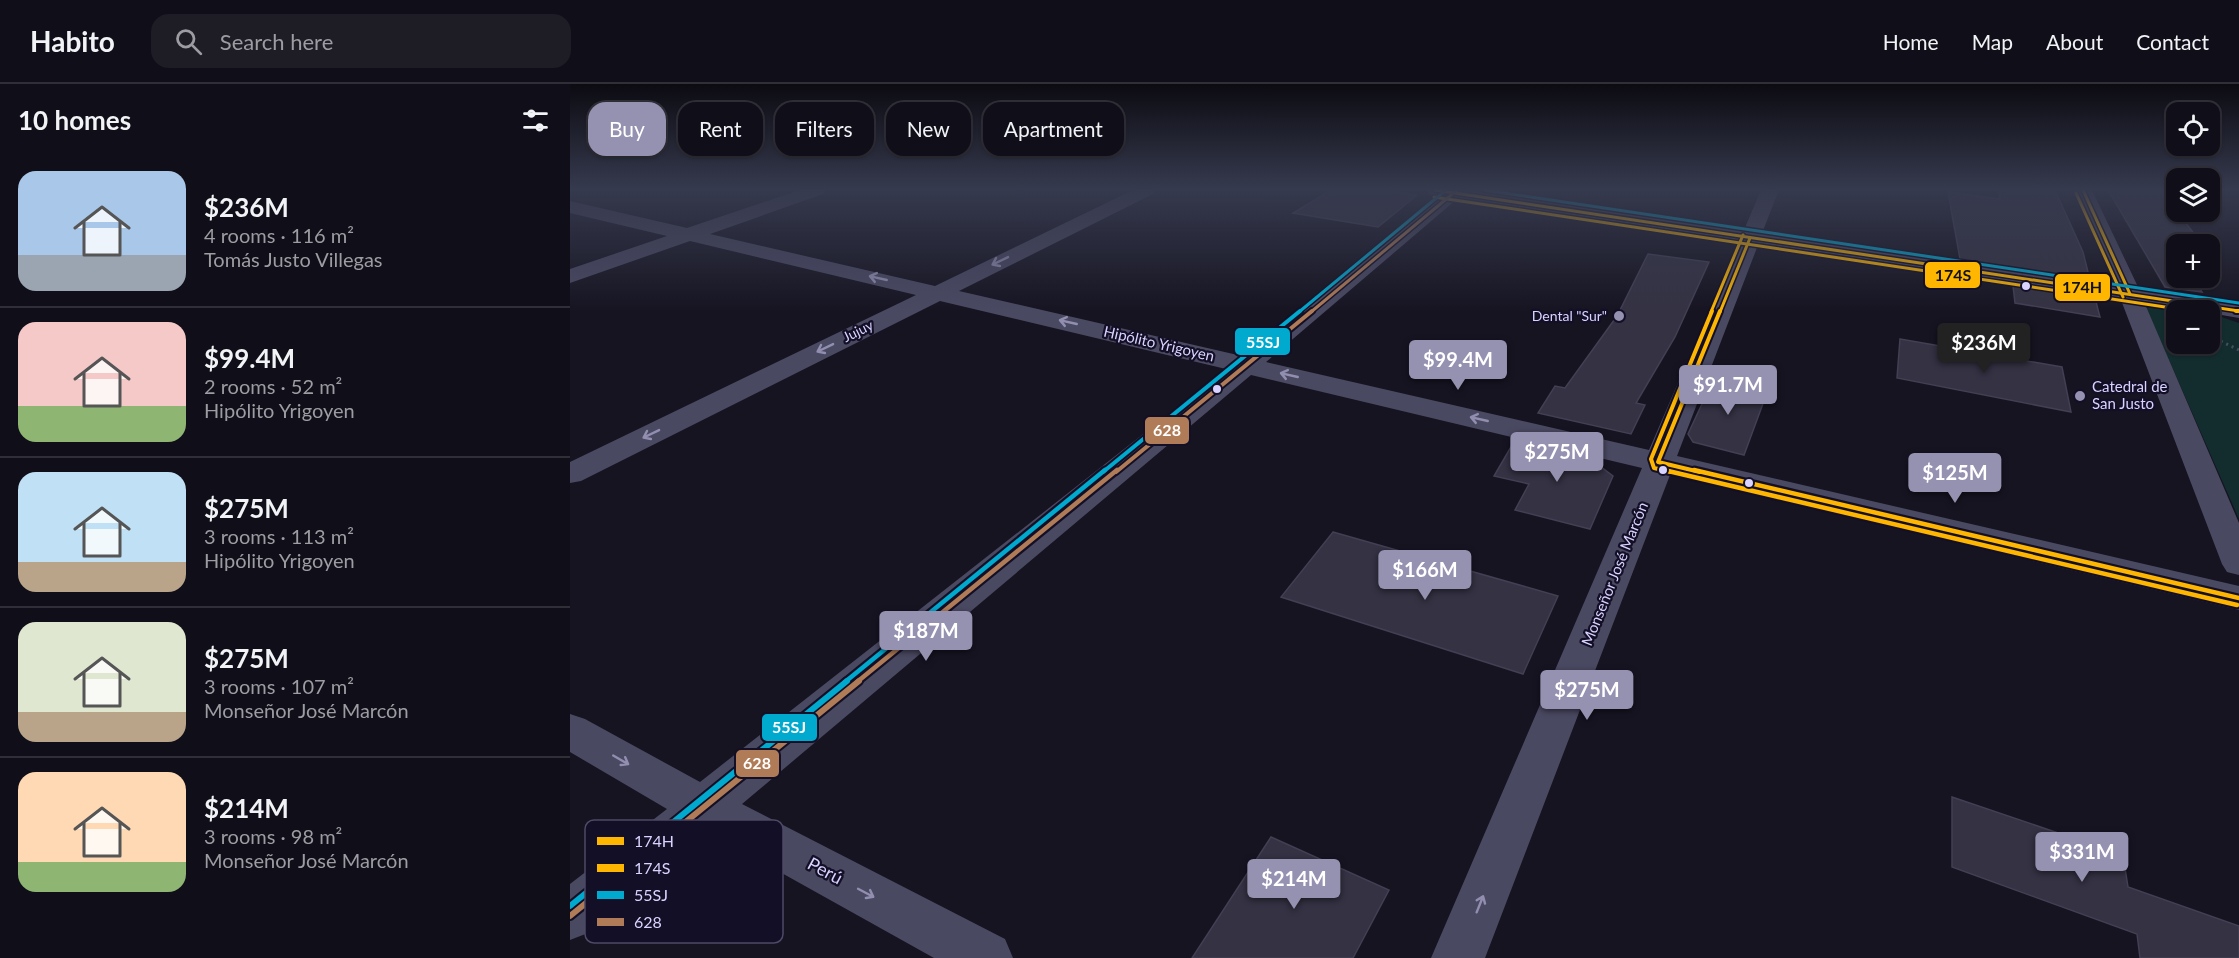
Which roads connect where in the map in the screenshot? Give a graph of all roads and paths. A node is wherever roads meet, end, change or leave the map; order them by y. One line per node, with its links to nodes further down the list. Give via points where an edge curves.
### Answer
1 (671, 231): 8 (street, Hipólito Yrigoyen)
2 (701, 231): 8 (street)
3 (1063, 231): 11 (street, Jujuy, one-way to 11)
4 (1402, 231): 16 (street)
5 (1704, 231): 9 (street)
6 (1753, 231): 9 (street, Monseñor José Marcón)
7 (2101, 231): 12 (street)
8 (689, 235): 10 (street); 11 (street, Hipólito Yrigoyen, one-way to 8)
9 (1750, 238): 12 (street); 17 (street, Monseñor José Marcón)
10 (570, 276)
11 (938, 291): 16 (street, Hipólito Yrigoyen, one-way to 11); 18 (street, Jujuy, one-way to 18)
12 (2130, 294): 13 (street); 19 (street)
13 (2239, 311)
14 (2220, 341): 15 (path)
15 (2239, 350)
16 (1247, 365): 17 (street, Hipólito Yrigoyen, one-way to 16); 22 (street)
17 (1658, 462): 20 (street, Hipólito Yrigoyen); 29 (street, Monseñor José Marcón, one-way to 17)
18 (570, 474)
19 (2239, 564)
20 (2239, 598)
21 (570, 731): 22 (street, Perú, one-way to 22)
22 (704, 807): 23 (street); 24 (street, Perú, one-way to 24)
23 (688, 820)
24 (728, 820)
25 (783, 849): 28 (street, Perú, one-way to 28)
26 (585, 904): 27 (street)
27 (570, 916)
28 (986, 958)
29 (1458, 958)

